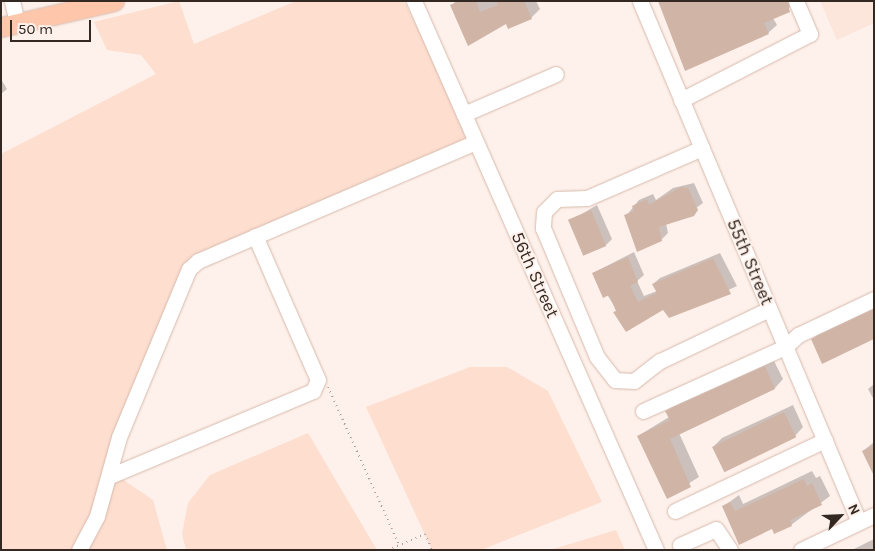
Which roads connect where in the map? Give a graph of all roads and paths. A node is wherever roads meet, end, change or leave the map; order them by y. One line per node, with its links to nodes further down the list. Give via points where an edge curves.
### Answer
1 (12, 1): 6 (street)
2 (114, 1): 6 (main road)
3 (414, 1): 9 (street, 56th Street)
4 (640, 1): 8 (street, 55th Street)
5 (796, 1): 8 (street, via 810,34)
6 (9, 25)
7 (556, 74): 9 (street)
8 (681, 100): 11 (street, 55th Street)
9 (464, 114): 10 (street, 56th Street)
10 (476, 142): 12 (street); 28 (street, 56th Street)
11 (702, 148): 14 (street, 55th Street); 14 (street, via 587,198 557,199 544,212 543,228 597,357 615,380 634,381 660,361)
12 (255, 236): 16 (street); 19 (street, via 189,269 119,437)
13 (874, 299): 15 (street, via 798,335)
14 (769, 309): 15 (street, 55th Street)
15 (785, 347): 17 (street); 18 (street, 55th Street)
16 (318, 380): 19 (street, via 313,391 285,405); 23 (path, via 334,395)
17 (644, 411)
18 (825, 440): 20 (street); 22 (street, 55th Street)
19 (112, 474): 25 (street)
20 (675, 510)
21 (874, 515): 22 (street)
22 (859, 522): 30 (street)
23 (399, 545): 26 (path); 27 (path, via 425,534)
24 (680, 546): 29 (street, via 716,530)
25 (80, 550)
26 (388, 550)
27 (432, 550)
28 (656, 550)
29 (730, 550)
30 (801, 550)

